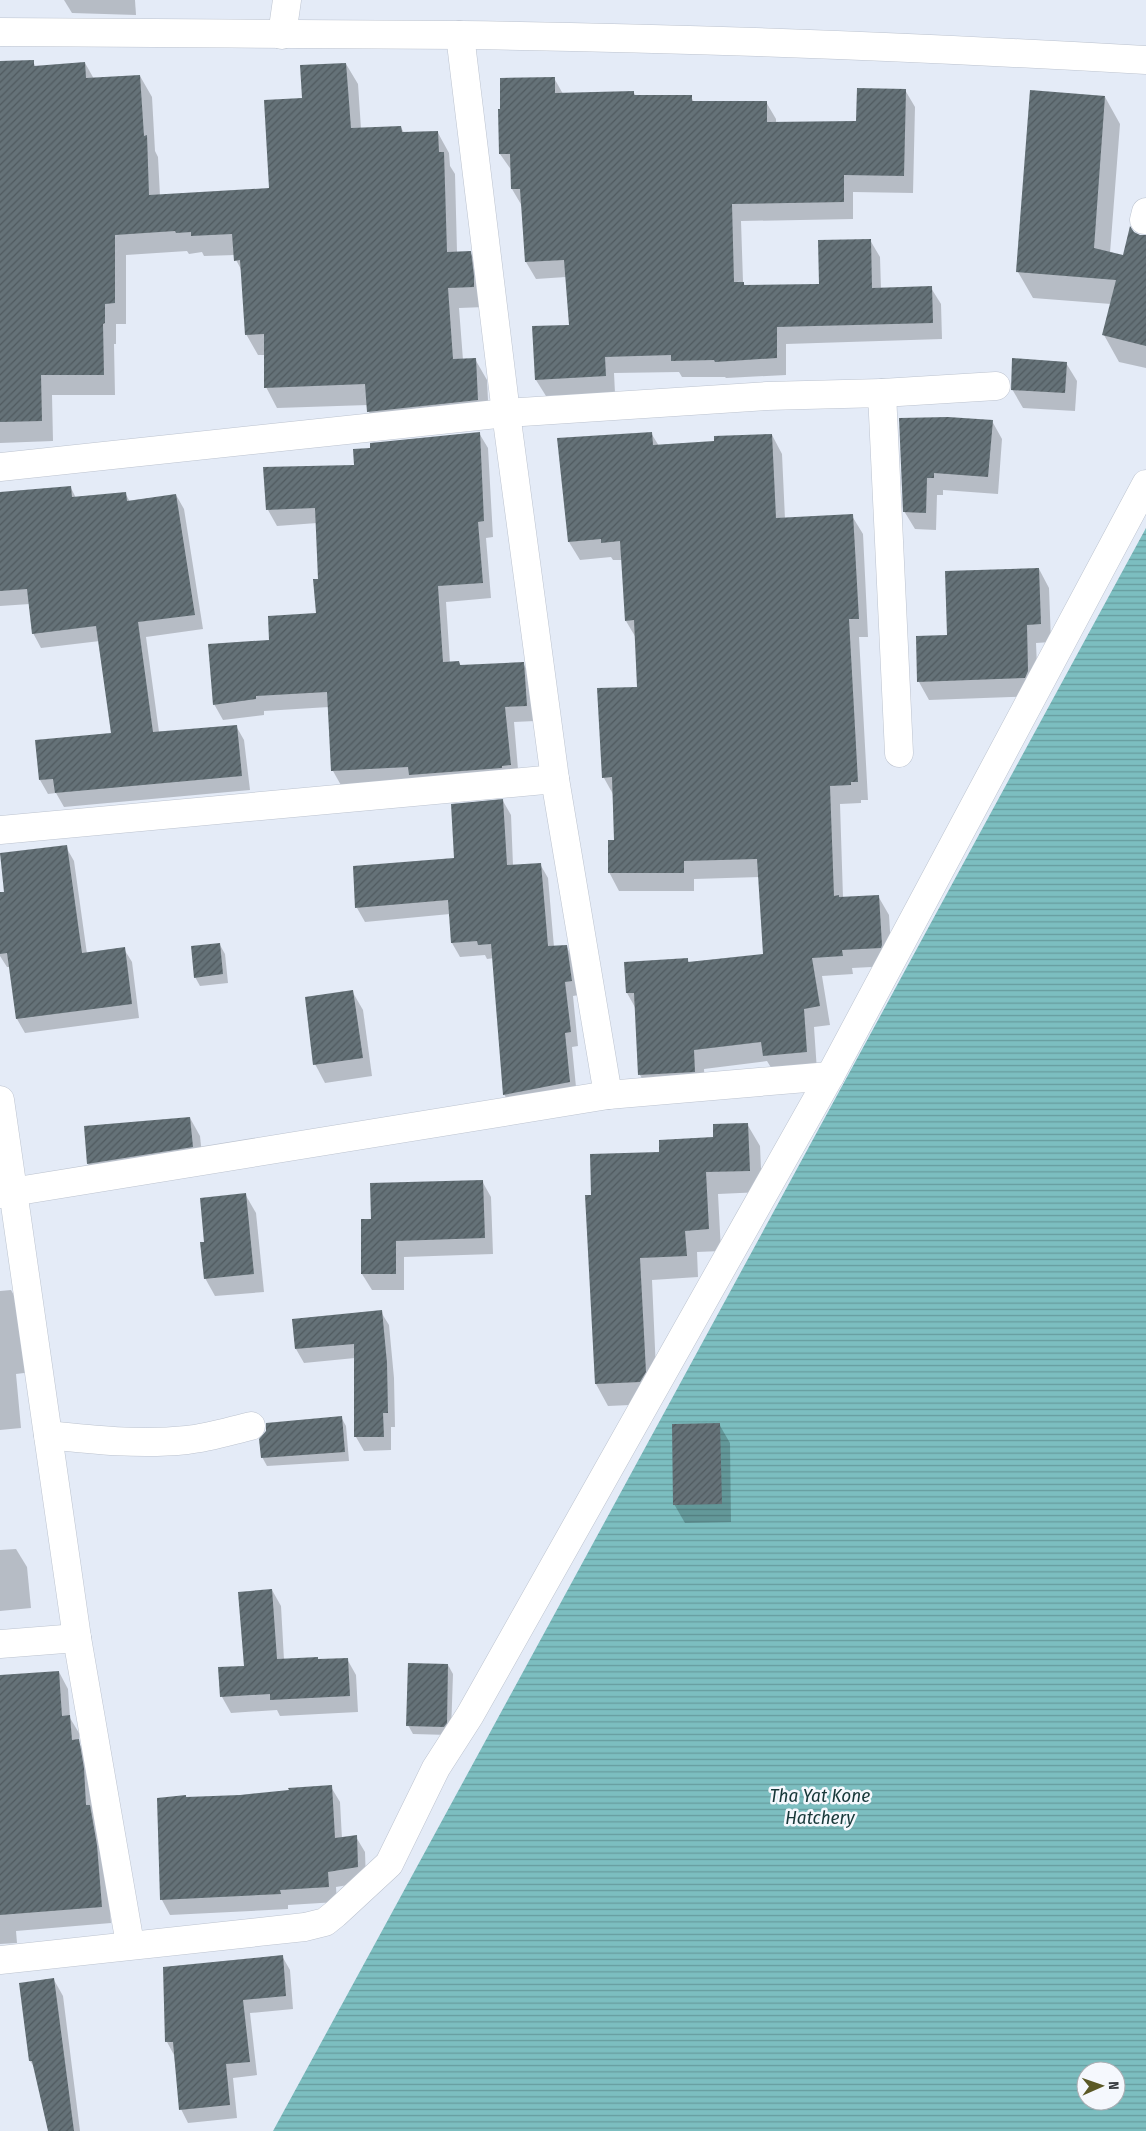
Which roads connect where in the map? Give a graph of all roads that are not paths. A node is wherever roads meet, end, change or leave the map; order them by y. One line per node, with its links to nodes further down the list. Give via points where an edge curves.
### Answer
1 (287, 0): 3 (street)
2 (0, 32): 3 (street)
3 (282, 35): 4 (street)
4 (460, 35): 5 (street, via 939,48); 8 (street)
5 (1146, 60)
6 (996, 386): 7 (street)
7 (882, 393): 8 (street, via 767,396); 11 (street)
8 (506, 413): 9 (street); 12 (street)
9 (0, 467)
10 (1146, 484): 14 (street)
11 (899, 754)
12 (556, 779): 13 (street); 15 (street)
13 (0, 830)
14 (830, 1076): 15 (street); 22 (street, via 470,1715 436,1768 390,1864 325,1922 296,1928)
15 (608, 1095): 17 (street)
16 (0, 1100): 17 (street)
17 (7, 1193): 19 (street)
18 (251, 1426): 19 (street, via 188,1440 150,1442)
19 (48, 1435): 20 (street)
20 (77, 1638): 21 (street); 22 (street)
21 (0, 1644)
22 (130, 1944): 23 (street)
23 (0, 1960)

